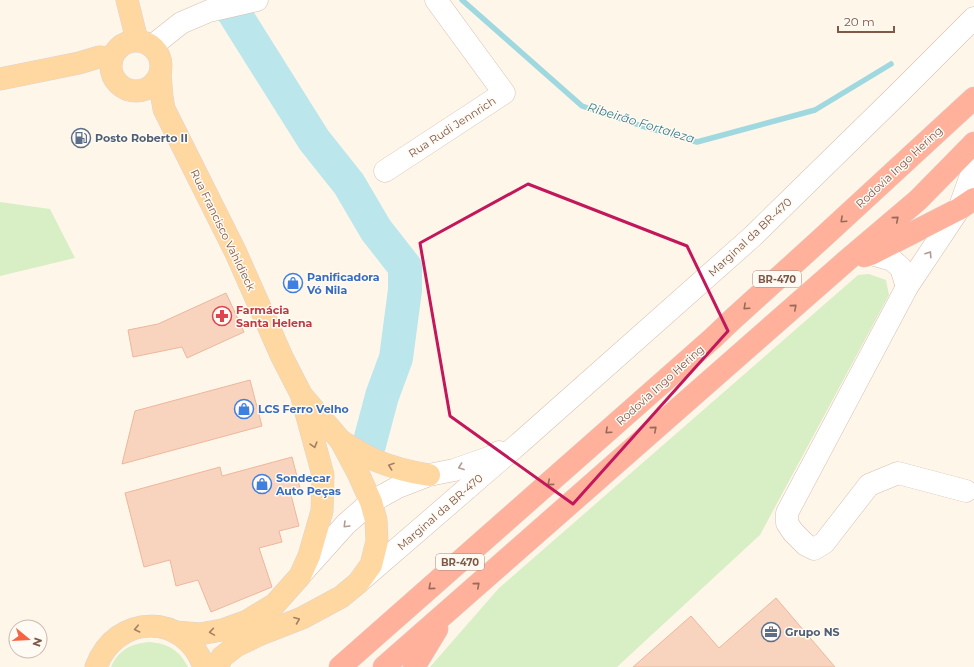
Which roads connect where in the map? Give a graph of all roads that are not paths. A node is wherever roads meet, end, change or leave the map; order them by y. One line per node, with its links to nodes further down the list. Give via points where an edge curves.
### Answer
1 (127, 0): 6 (main road, Rua Francisco Vahldieck)
2 (257, 0): 4 (street)
3 (436, 0): 15 (street, Rua Rudi Jennrich, via 504,93)
4 (207, 8): 6 (street)
5 (973, 19): 21 (street, Marginal da BR-470, via 753,236)
6 (144, 43): 7 (main road, via 129,42 121,45 116,50); 8 (main road, Rua Francisco Vahldieck, via 158,54)
7 (112, 68): 9 (main road, via 79,63); 10 (main road, via 117,84)
8 (160, 72): 10 (main road, via 149,88); 12 (main road, Rua Francisco Vahldieck)
9 (0, 79)
10 (136, 92): 12 (main road)
11 (974, 98): 33 (highway, Rodovia Ingo Hering / BR-470, one-way to 33, via 712,338)
12 (164, 109): 20 (main road, Rua Francisco Vahldieck, via 236,253)
13 (974, 143): 18 (highway, BR-470, one-way to 13, via 918,200)
14 (974, 167): 16 (street)
15 (385, 171)
16 (966, 204): 17 (highway); 19 (street, one-way to 16)
17 (871, 254): 18 (highway); 19 (street, via 892,260 901,268)
18 (845, 262): 28 (highway, BR-470, one-way to 18)
19 (907, 287): 24 (street, via 787,513 787,523 806,545 814,549 824,543 870,485 898,473)
20 (301, 394): 22 (main road, Rua Francisco Vahldieck); 26 (main road, Rua Francisco Vahldieck, one-way to 26, via 323,475 322,511 309,556)
21 (522, 441): 23 (street, Marginal da BR-470, one-way to 23, via 454,470); 27 (street, Marginal da BR-470)
22 (341, 442): 23 (main road, one-way to 22, via 376,461); 25 (main road, Rua Francisco Vahldieck)
23 (429, 475): 25 (street, Marginal da BR-470, via 398,487)
24 (966, 491)
25 (371, 502): 26 (street, Marginal da BR-470, one-way to 26, via 346,524); 27 (main road, Rua Francisco Vahldieck, via 376,520 377,541 370,565)
26 (300, 576): 29 (main road, Rua Francisco Vahldieck, one-way to 29, via 275,604 247,621 222,630 200,634)
27 (358, 583): 32 (main road, Rua Francisco Vahldieck, one-way to 27, via 222,657 236,646 302,618 340,597)
28 (448, 611): 34 (highway, BR-470); 35 (highway)
29 (175, 632): 30 (main road, one-way to 30, via 151,626 126,632 106,647); 31 (main road, via 194,648)
30 (96, 667)
31 (204, 667)
32 (217, 667)
33 (340, 667)
34 (384, 667)
35 (414, 667)

